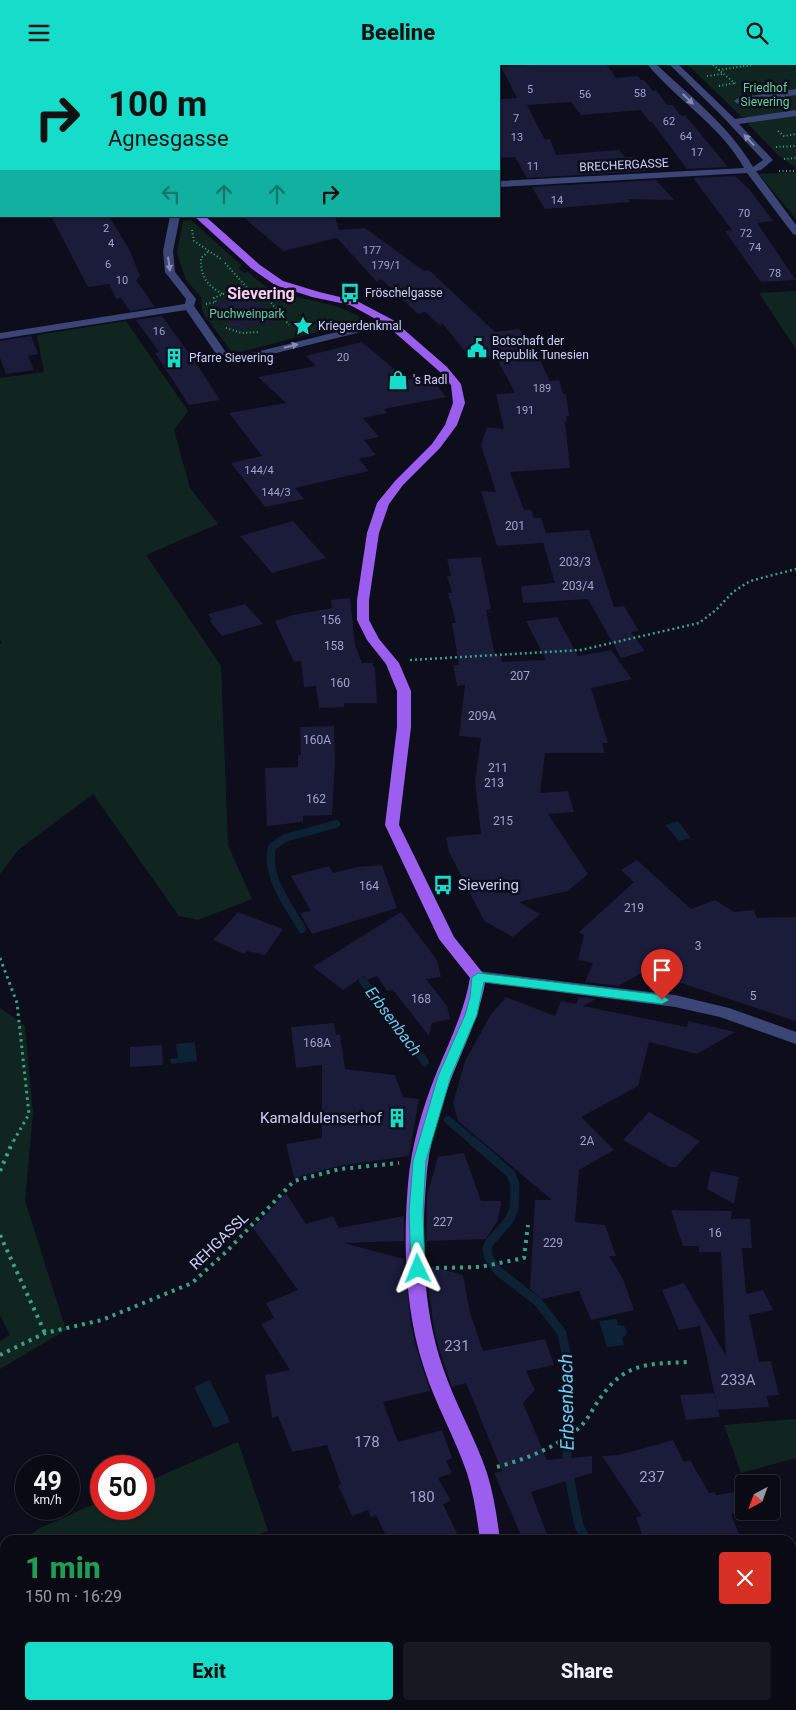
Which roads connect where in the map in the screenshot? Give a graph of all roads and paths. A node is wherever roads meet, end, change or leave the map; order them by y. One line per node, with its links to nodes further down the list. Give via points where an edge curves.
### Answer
1 (652, 65): 18 (street, one-way to 18, via 740,152)
2 (674, 65): 12 (street)
3 (713, 65): 4 (path, via 718,70)
4 (751, 65)
5 (724, 74): 6 (path)
6 (702, 77)
7 (736, 83): 8 (path)
8 (719, 86)
9 (796, 92): 10 (street)
10 (738, 101)
11 (796, 113): 12 (street)
12 (732, 122): 18 (street, one-way to 12, via 768,161)
13 (796, 134): 14 (path)
14 (784, 136)
15 (796, 146): 16 (path)
16 (771, 148)
17 (796, 158): 19 (path, via 780,160)
18 (750, 170): 20 (street, BRECHERGASSE); 23 (street)
19 (792, 171)
20 (500, 181)
21 (175, 217): 27 (street, one-way to 27, via 168,251 170,272 191,299)
22 (197, 222): 24 (path, via 192,231 194,241); 29 (main road, via 279,283 353,303)
23 (796, 232)
24 (208, 252): 25 (path, via 221,259); 26 (path, via 201,258 203,280 210,288)
25 (250, 291): 26 (path); 31 (path, via 265,295)
26 (223, 294): 28 (path, via 214,298 216,302 206,304)
27 (189, 306): 29 (street, one-way to 29, via 221,353 234,358); 33 (street)
28 (210, 309)
29 (389, 322): 35 (main road, via 456,384 459,403 451,425 436,446 383,503 373,533 363,620 373,641)
30 (223, 324): 32 (path, via 242,333)
31 (289, 325)
32 (259, 332)
33 (0, 336)
34 (796, 569): 35 (path, via 750,581 699,623 581,650 438,657)
35 (392, 663): 37 (main road, via 404,691 404,727 392,825 447,939)
36 (0, 958): 40 (path, via 17,1003 29,1114)
37 (478, 977): 38 (street, via 702,1006); 39 (main road, via 471,1015 444,1076)
38 (796, 1038)
39 (419, 1161): 43 (main road, via 416,1212); 44 (path, REHGASSL, via 340,1169 294,1181 192,1283 102,1320)
40 (0, 1171)
41 (528, 1225): 43 (path, via 524,1257 480,1267)
42 (0, 1235): 44 (path)
43 (418, 1269): 47 (main road, via 421,1311 433,1367)
44 (45, 1333): 45 (path, REHGASSL)
45 (0, 1355)
46 (688, 1362): 47 (path, via 650,1364 624,1372 609,1385 580,1427 528,1458)
47 (477, 1473): 48 (main road)
48 (489, 1535)

